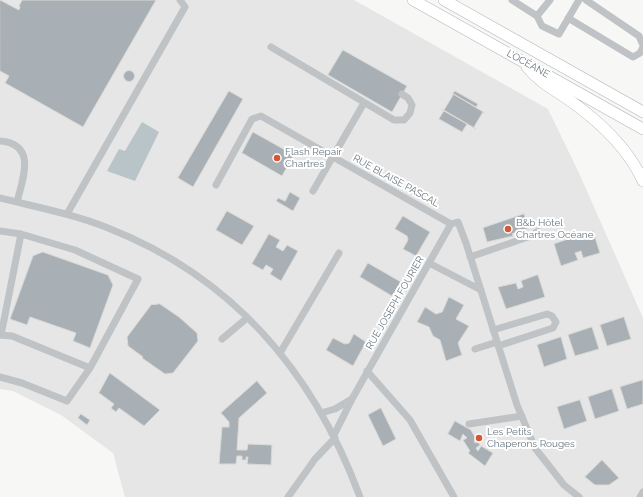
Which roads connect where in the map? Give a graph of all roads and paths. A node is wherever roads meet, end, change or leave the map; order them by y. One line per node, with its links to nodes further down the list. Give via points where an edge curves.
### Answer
1 (180, 0): 24 (street, via 185,7)
2 (412, 0): 12 (highway, L’OCÉANE)
3 (444, 0): 15 (highway, L’OCÉANE)
4 (512, 0): 8 (street)
5 (550, 0): 8 (street)
6 (579, 0): 9 (street)
7 (586, 0): 10 (street, via 639,36)
8 (537, 16): 9 (street, via 542,26 559,34)
9 (568, 18): 10 (street, via 633,57 640,53)
10 (643, 46)
11 (271, 47): 14 (street)
12 (522, 61): 16 (highway, L’OCÉANE); 19 (highway, via 538,80 587,113 604,129 625,152)
13 (402, 94): 14 (street, via 412,105 404,120 394,120)
14 (364, 103): 18 (street)
15 (643, 112)
16 (643, 129)
17 (0, 141): 23 (street, via 16,145 24,154 24,173)
18 (332, 156): 20 (street, RUE BLAISE PASCAL, via 261,116 252,119); 21 (street); 25 (street, RUE BLAISE PASCAL)
19 (643, 181)
20 (216, 185)
21 (313, 191)
22 (0, 198): 23 (street)
23 (17, 202): 24 (street)
24 (67, 214): 33 (street, via 108,228 183,267 227,298)
25 (454, 223): 30 (street); 31 (street, RUE JOSEPH FOURIER)
26 (0, 230): 28 (street)
27 (538, 231): 30 (street, via 531,236)
28 (21, 234): 35 (street); 40 (street, via 75,250 138,279)
29 (339, 253): 39 (street)
30 (470, 257): 32 (street)
31 (429, 263): 32 (street); 41 (street, RUE JOSEPH FOURIER)
32 (481, 290): 34 (street)
33 (247, 318): 36 (street); 39 (street)
34 (493, 330): 37 (street); 37 (street, via 547,314 556,322 553,328)
35 (1, 335): 40 (street, via 12,336)
36 (222, 339)
37 (497, 344): 38 (street); 45 (street)
38 (475, 348)
39 (280, 353): 44 (street, via 296,372)
40 (90, 368): 42 (street, via 67,401)
41 (367, 371): 43 (street, RUE JOSEPH FOURIER); 51 (street, via 410,420)
42 (0, 377)
43 (352, 398): 44 (street, RUE JOSEPH FOURIER, via 335,409); 47 (street, RUE JOSEPH FOURIER)
44 (321, 413): 47 (street)
45 (522, 416): 46 (street); 52 (street, via 535,448 564,485)
46 (469, 424)
47 (334, 437): 49 (street, RUE JOSEPH FOURIER); 50 (street)
48 (643, 492): 53 (street)
49 (288, 497)
50 (360, 497)
51 (454, 497)
52 (579, 497)
53 (640, 497)

